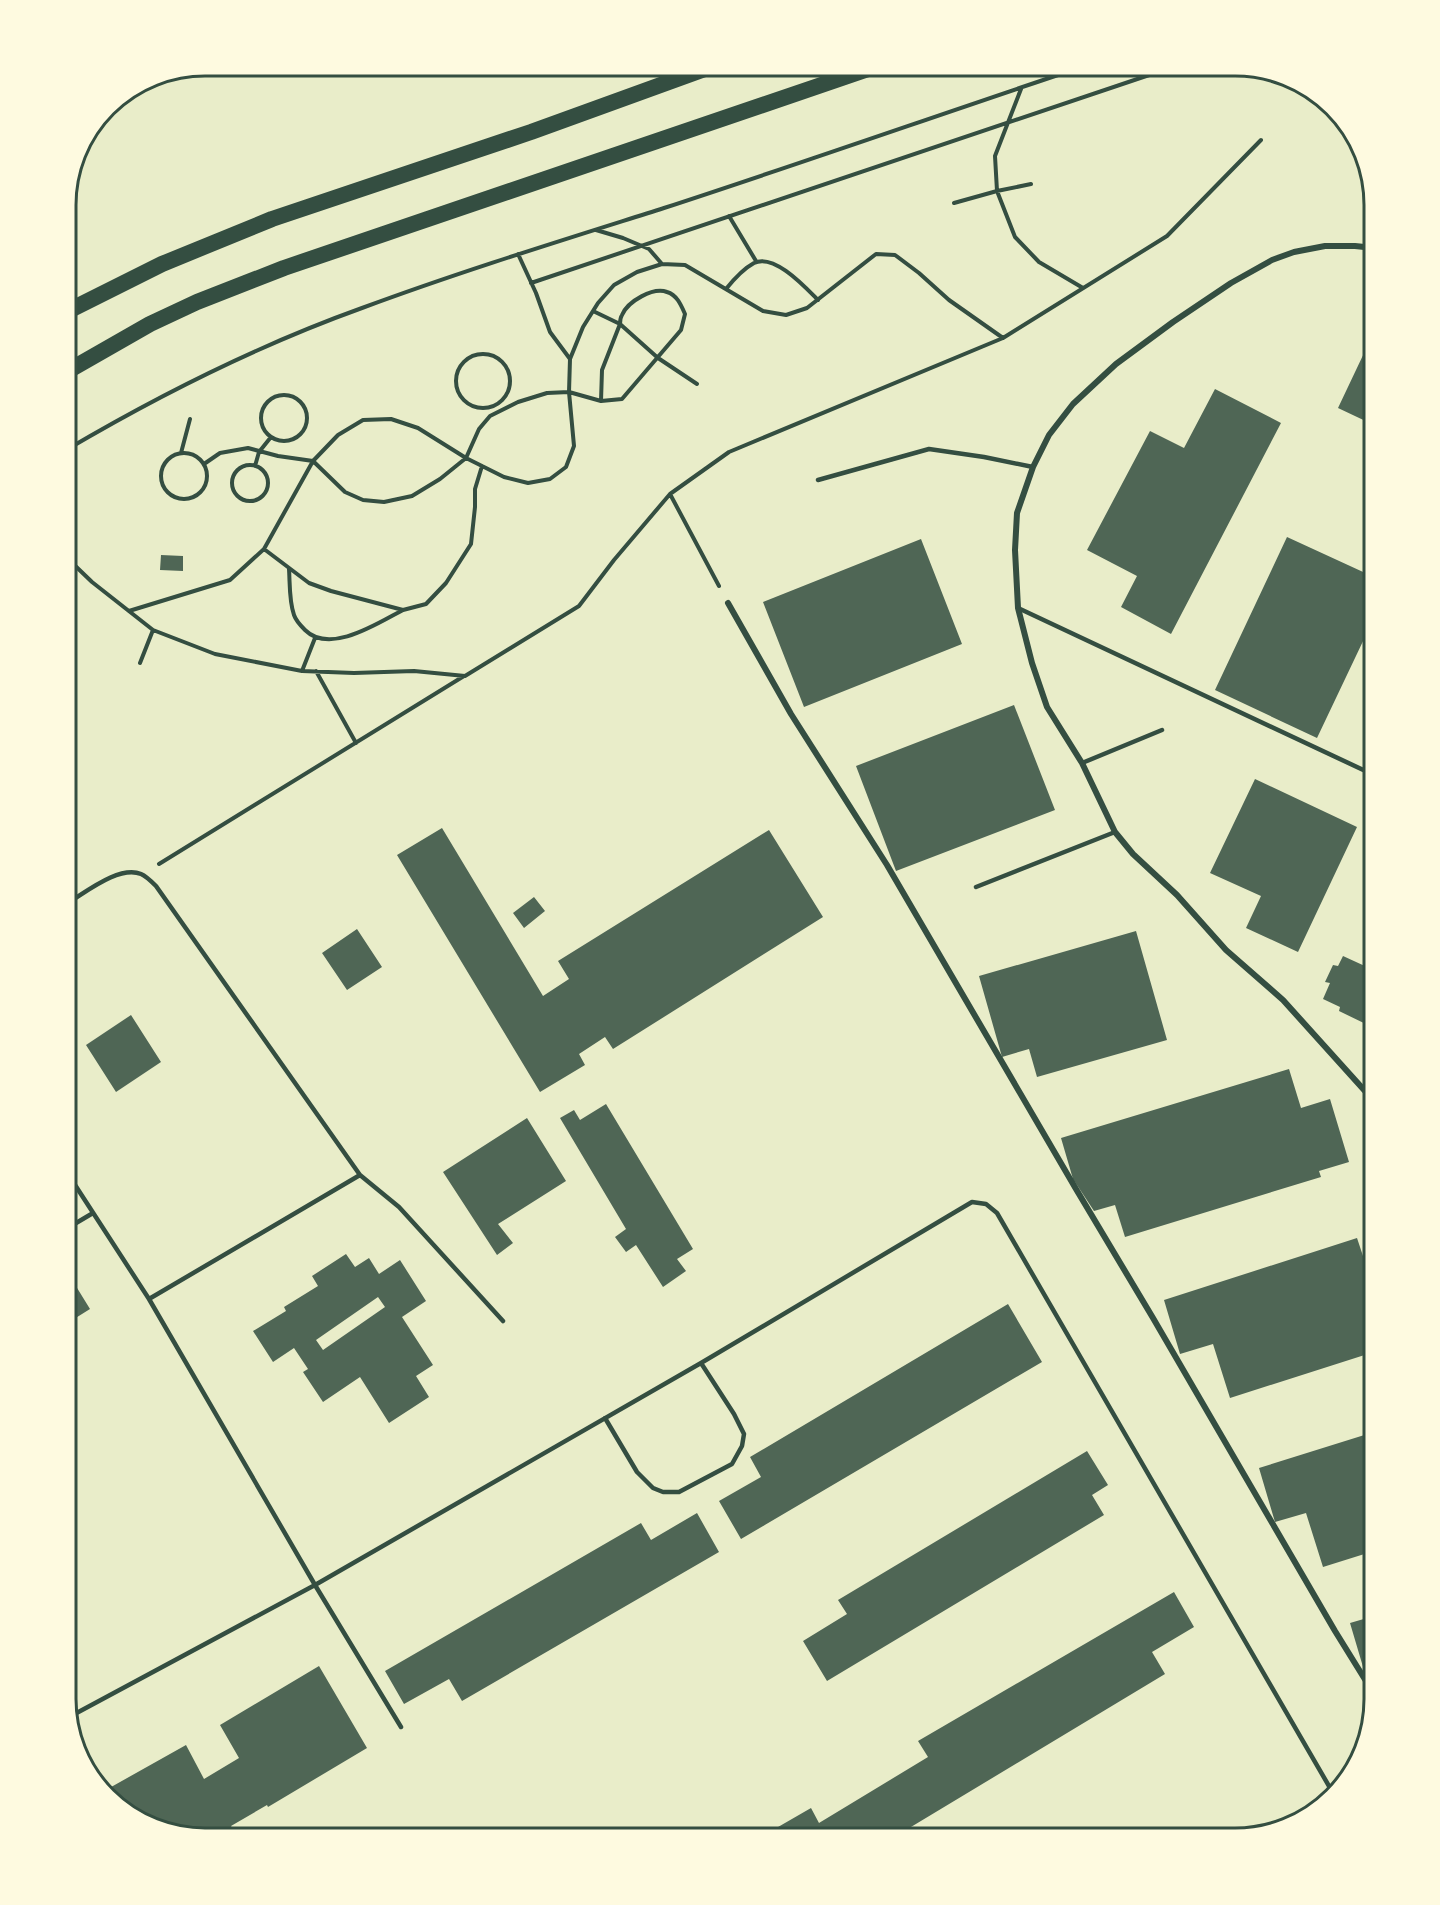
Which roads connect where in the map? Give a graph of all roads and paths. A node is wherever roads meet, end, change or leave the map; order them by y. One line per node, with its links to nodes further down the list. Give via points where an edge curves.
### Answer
1 (682, 77): 22 (highway, via 272,219 162,264)
2 (845, 77): 28 (highway, via 284,268 150,324)
3 (1053, 77): 5 (path)
4 (1143, 77): 6 (path)
5 (1021, 88): 6 (path); 12 (path)
6 (1007, 123): 9 (path, via 995,156); 11 (path)
7 (1261, 140): 19 (path, via 1167,236)
8 (1031, 184): 9 (path)
9 (997, 191): 10 (path); 19 (path, via 1015,237 1039,262)
10 (954, 203)
11 (729, 216): 13 (path); 16 (path)
12 (595, 230): 13 (path); 15 (path)
13 (642, 246): 17 (path); 18 (path)
14 (1364, 247): 44 (street, via 1325,246 1272,260 1173,322 1116,364 1073,404 1049,435)
15 (518, 254): 18 (path); 36 (path, via 361,308 274,343 119,418)
16 (756, 261): 20 (path); 21 (path, via 770,261)
17 (662, 264): 20 (path, via 685,265); 23 (path, via 614,285)
18 (531, 283): 26 (path, via 550,332)
19 (1083, 288): 25 (path)
20 (726, 289): 21 (path, via 764,311 786,315)
21 (818, 300): 25 (path, via 876,254 895,255)
22 (77, 307)
23 (593, 311): 24 (path); 26 (path)
24 (620, 324): 27 (path); 27 (path, via 622,314 648,293 666,291 677,298 685,314 681,330); 31 (path, via 602,370)
25 (1003, 338): 46 (path, via 729,452)
26 (570, 358): 30 (path)
27 (658, 358): 29 (path); 31 (path, via 622,399)
28 (77, 366)
29 (697, 384)
30 (569, 392): 31 (path); 33 (path, via 547,393); 43 (path, via 574,446 566,467 550,479 528,483)
31 (601, 401)
32 (501, 403): 32 (path, via 509,392 507,366 485,353 461,363 456,389 464,401 475,408); 33 (path)
33 (504, 409): 39 (path, via 490,416 479,429)
34 (190, 419): 38 (path)
35 (271, 437): 35 (path, via 289,440 304,429 305,410 292,396 273,397 261,412 264,430); 37 (path)
36 (77, 443)
37 (260, 452): 40 (path); 41 (path, via 248,448 220,453); 42 (path)
38 (181, 453): 41 (path, via 194,455); 41 (path, via 169,458 162,468 162,482 168,493 179,498 193,497 203,489 207,476)
39 (466, 458): 40 (path, via 418,428 391,419 363,420 338,435); 40 (path, via 412,496 384,502 363,500 345,492); 43 (path)
40 (313, 461): 47 (path)
41 (204, 464)
42 (255, 466): 42 (path, via 246,465 233,476 234,493 249,502 258,500 268,486 267,477)
43 (482, 466): 52 (path, via 475,489 471,544 446,583 426,604)
44 (1034, 467): 45 (lane, via 929,449); 51 (street, via 1017,513)
45 (818, 480)
46 (670, 494): 50 (path); 59 (path, via 579,606)
47 (264, 549): 49 (path); 53 (path, via 230,580)
48 (77, 567): 53 (path)
49 (289, 568): 52 (path, via 309,583); 55 (path, via 294,617)
50 (728, 603): 78 (street, via 791,714 887,865)
51 (1018, 608): 62 (street, via 1047,708); 63 (lane)
52 (402, 610): 55 (path, via 351,636)
53 (128, 611): 54 (path)
54 (153, 630): 56 (path); 57 (path, via 215,654)
55 (315, 638): 57 (path)
56 (140, 663)
57 (302, 671): 58 (path)
58 (316, 672): 59 (path, via 414,671); 61 (path)
59 (465, 676): 61 (path)
60 (1162, 730): 62 (lane)
61 (356, 743): 65 (path)
62 (1082, 763): 64 (street)
63 (1364, 770)
64 (1115, 832): 66 (lane); 68 (street, via 1226,950 1283,1000)
65 (141, 874): 67 (lane, via 119,873); 69 (lane, via 170,904)
66 (976, 887)
67 (77, 898)
68 (1364, 1090)
69 (360, 1175): 73 (lane); 74 (lane, via 399,1207)
70 (76, 1187): 71 (lane)
71 (93, 1213): 72 (lane); 73 (lane)
72 (76, 1223)
73 (149, 1299): 77 (lane)
74 (503, 1321)
75 (701, 1363): 76 (lane); 76 (lane, via 744,1434 732,1464 679,1492 663,1492 652,1488 637,1472); 81 (lane, via 972,1202 986,1204 997,1213)
76 (605, 1418): 77 (lane)
77 (315, 1585): 79 (lane); 80 (lane)
78 (1364, 1678)
79 (78, 1712)
80 (401, 1727)
81 (1329, 1787)

